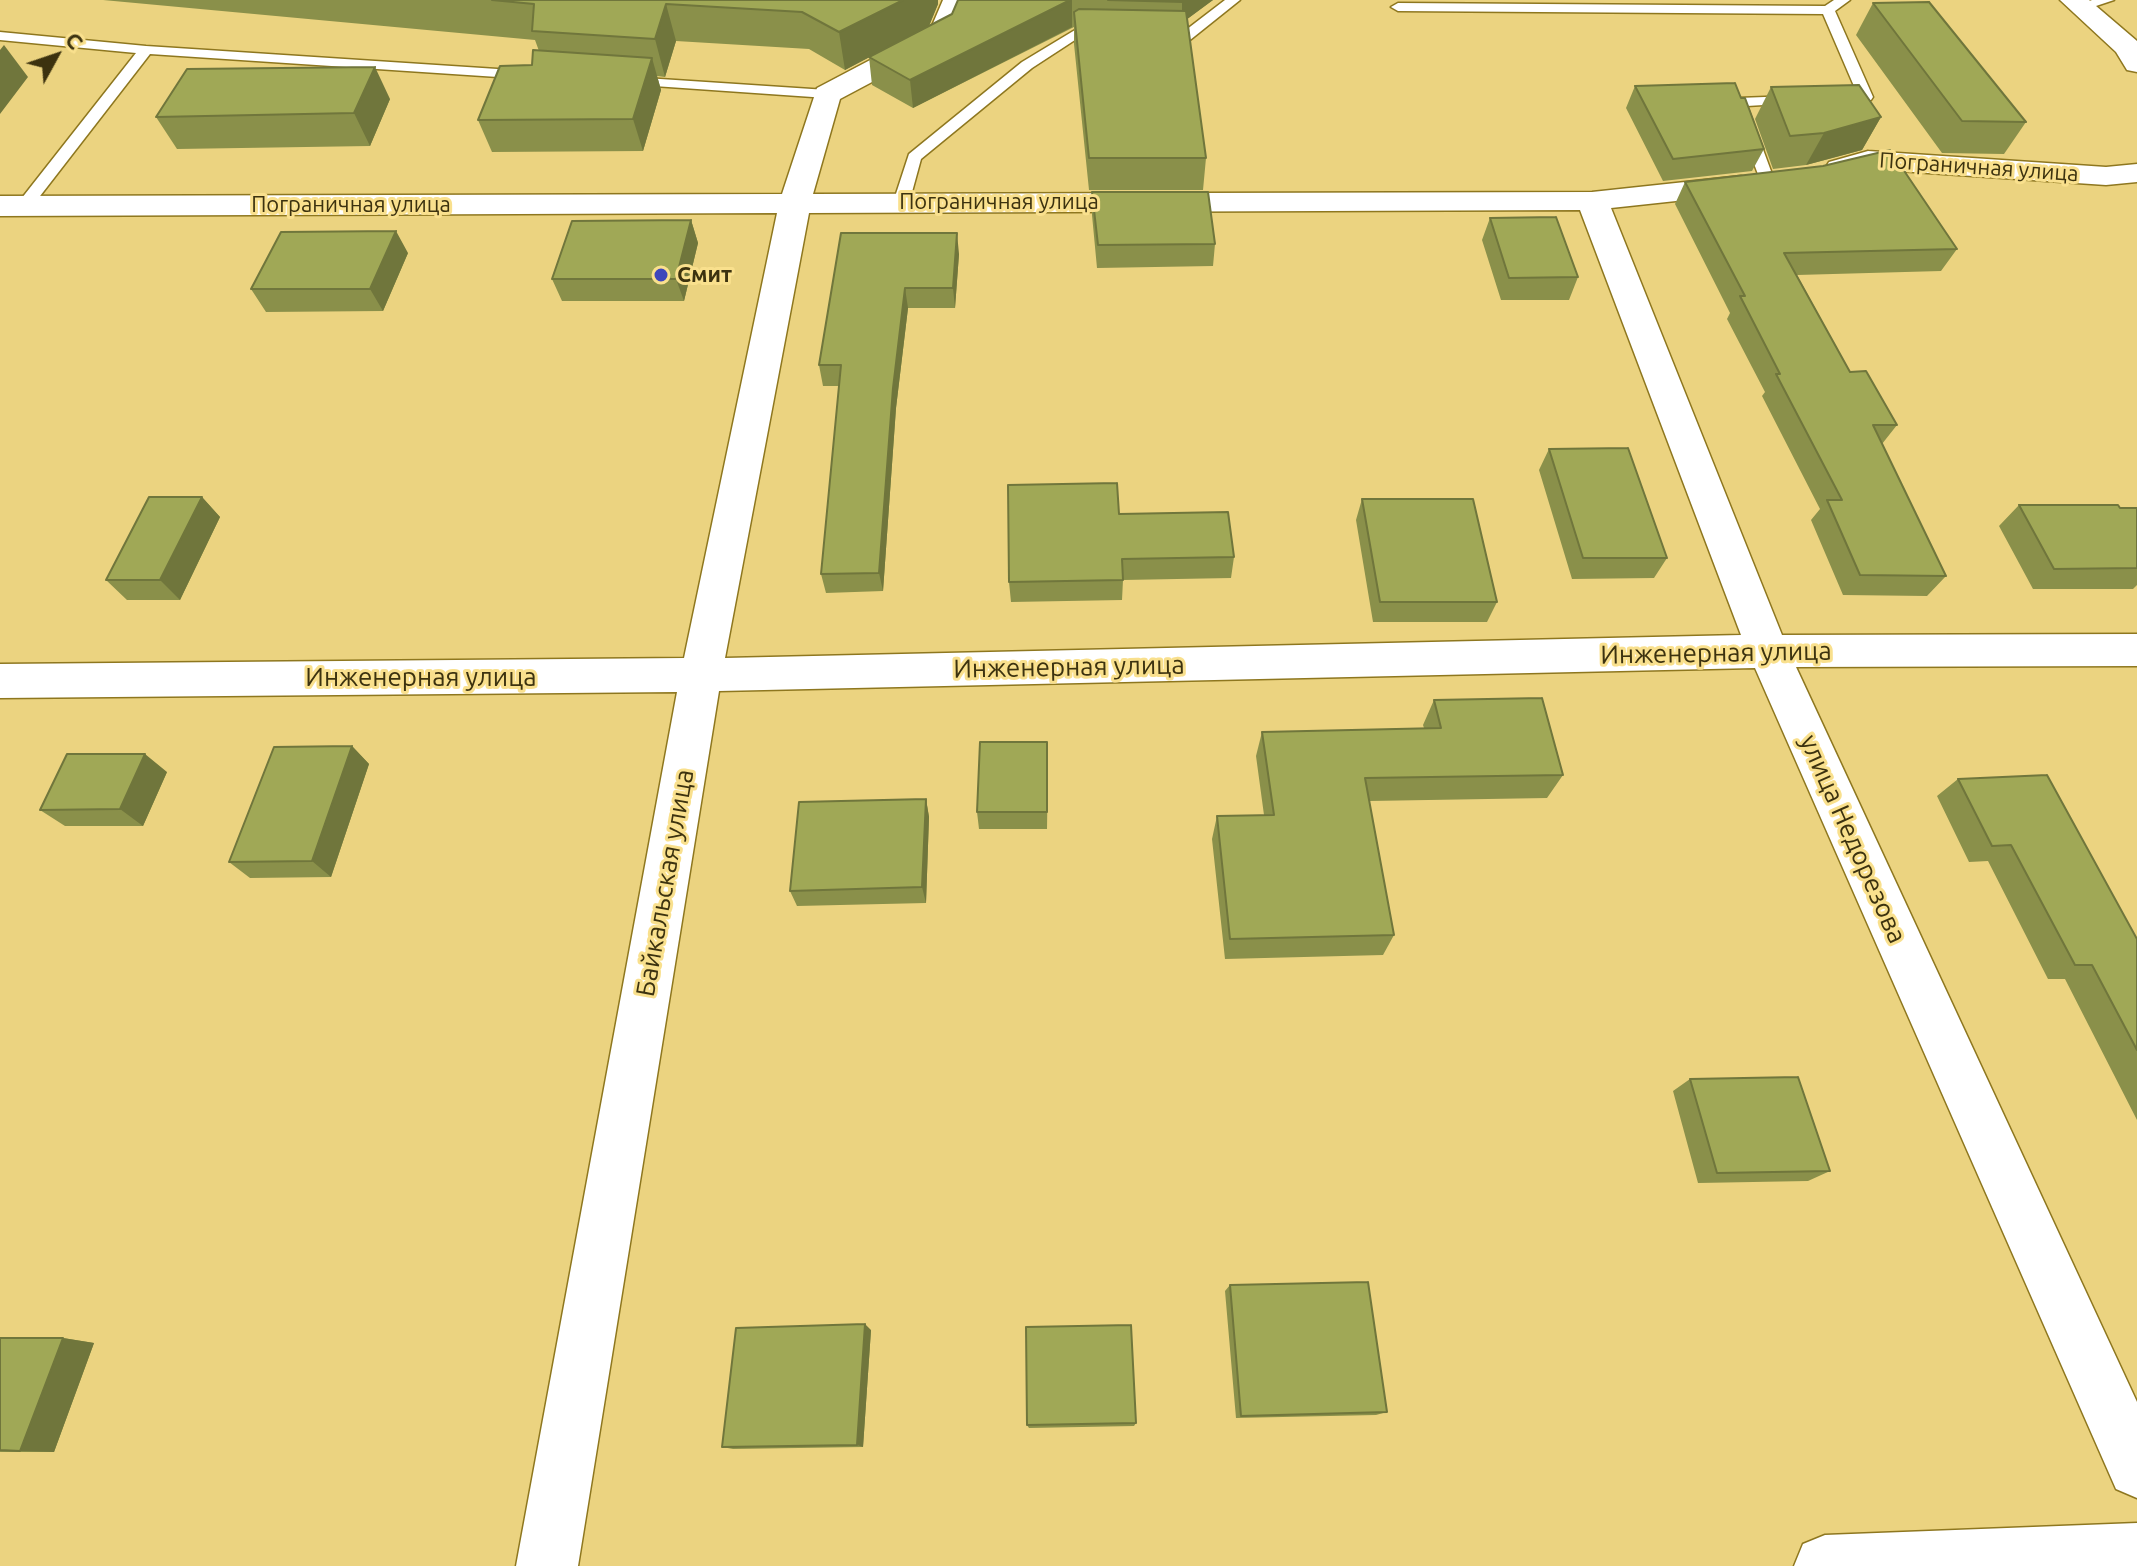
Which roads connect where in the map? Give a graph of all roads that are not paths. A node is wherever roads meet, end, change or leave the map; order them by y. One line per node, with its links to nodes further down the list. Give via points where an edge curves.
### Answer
1 (956, 0): 12 (street, via 943,33)
2 (1233, 0): 17 (lane, via 1185,37 1075,34 1027,65 914,157)
3 (1843, 0): 6 (lane)
4 (2087, 2): 9 (street)
5 (1398, 7): 6 (lane)
6 (1828, 10): 14 (lane, via 1866,97 1738,102)
7 (0, 36): 8 (lane)
8 (146, 50): 10 (lane); 18 (lane)
9 (2137, 64)
10 (542, 76)
11 (621, 81): 12 (lane)
12 (827, 94): 16 (street, Байкальская улица)
13 (2137, 173): 14 (street, Пограничная улица, via 2106,176 1868,160)
14 (1791, 179): 15 (street, Пограничная улица)
15 (1592, 201): 17 (street, Пограничная улица); 20 (street, улица Недорезова)
16 (795, 203): 17 (street, Пограничная улица); 18 (street, Пограничная улица); 21 (street, Байкальская улица)
17 (901, 203)
18 (12, 206)
19 (2137, 650): 20 (street, Инженерная улица)
20 (1768, 651): 21 (street, Инженерная улица); 23 (street, улица Недорезова)
21 (701, 675): 22 (street, Инженерная улица); 25 (street, Байкальская улица)
22 (0, 681)
23 (2137, 1468)
24 (2137, 1554): 26 (street)
25 (547, 1566)
26 (1825, 1566)

